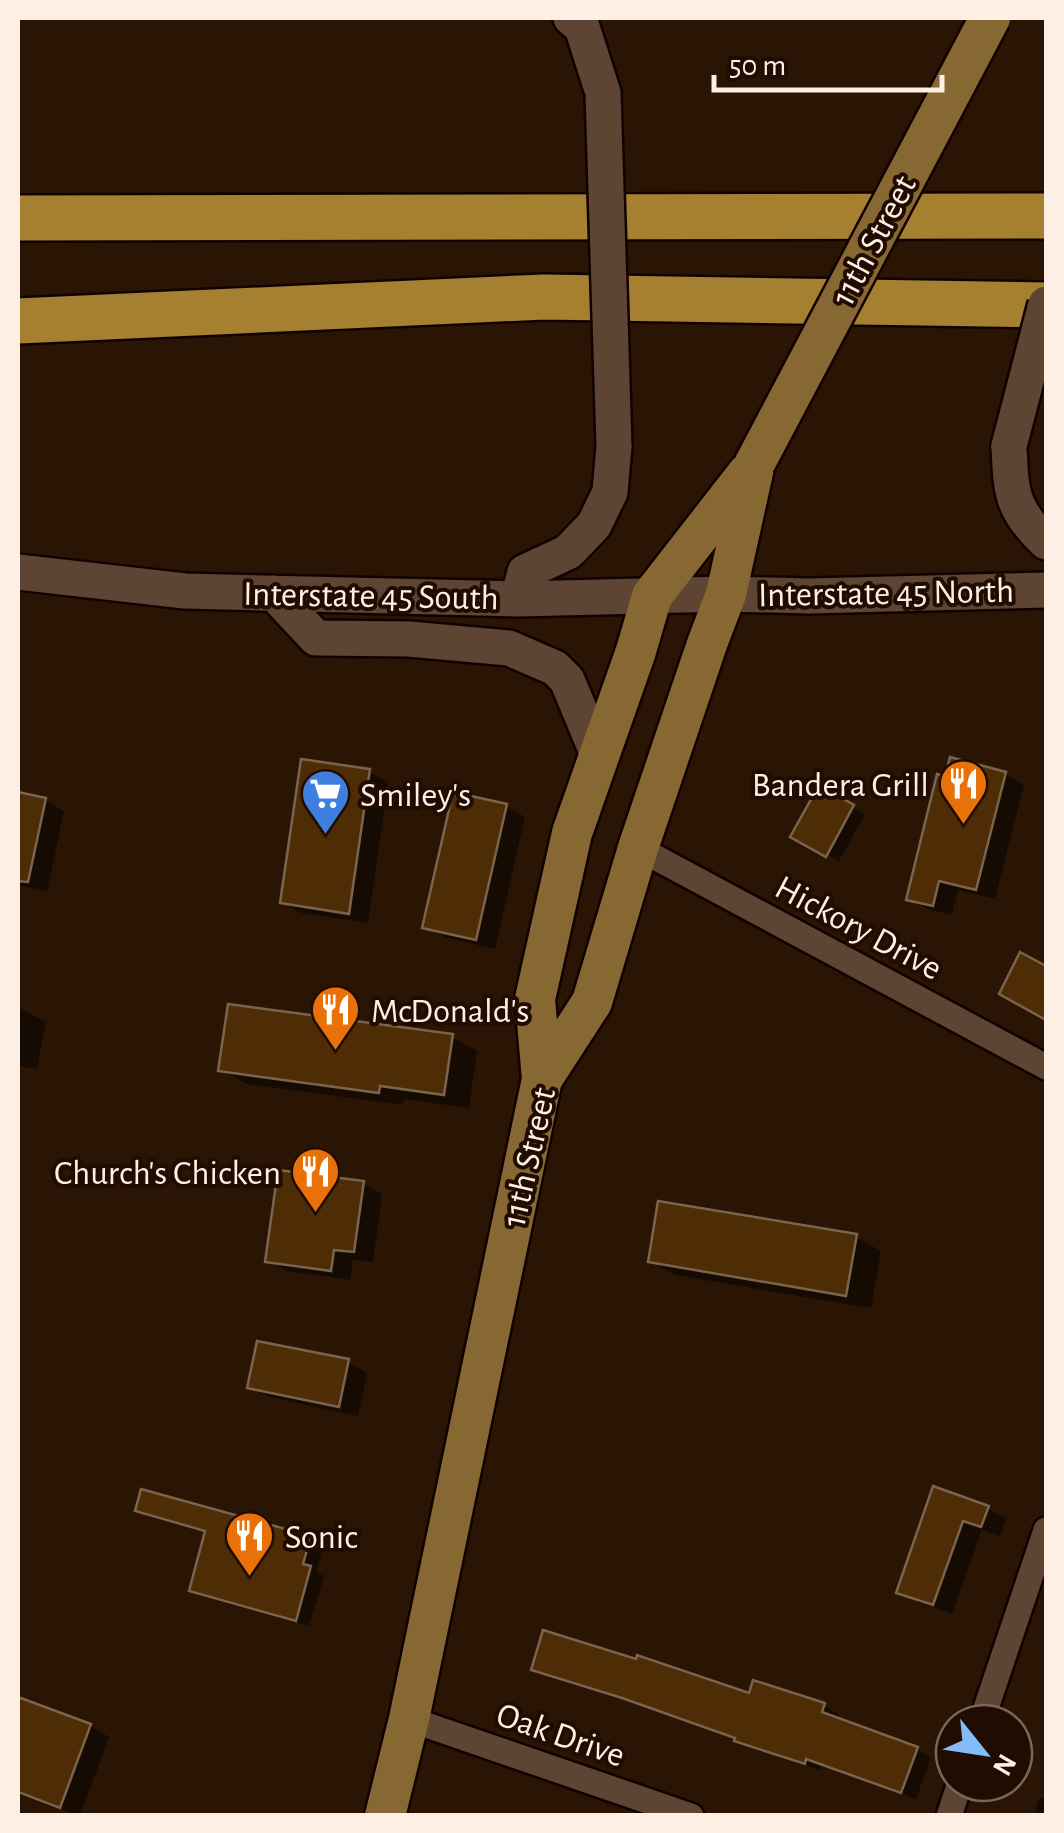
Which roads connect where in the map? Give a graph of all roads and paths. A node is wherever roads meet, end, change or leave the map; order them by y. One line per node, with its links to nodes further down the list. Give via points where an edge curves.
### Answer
1 (571, 18): 14 (main road, bridge, via 582,28 602,93 610,492 594,525 568,552 525,572)
2 (990, 18): 7 (main road, 11th Street, bridge)
3 (1046, 216): 4 (highway)
4 (18, 218)
5 (1046, 304): 6 (highway, via 544,297); 8 (main road, bridge, via 1008,446 1011,490 1026,523)
6 (18, 322)
7 (755, 463): 12 (main road, 11th Street); 13 (main road, 11th Street)
8 (1046, 542)
9 (18, 572): 11 (main road, Interstate 45 South, via 185,592)
10 (1046, 590): 12 (main road, Interstate 45 North)
11 (274, 593): 14 (main road, Interstate 45 South); 15 (main road, via 316,638 509,648 554,668 567,680)
12 (726, 594): 13 (main road, Interstate 45 South); 16 (main road, 11th Street)
13 (652, 596): 14 (main road, Interstate 45 South); 15 (main road, 11th Street)
14 (518, 599)
15 (599, 756): 17 (main road, 11th Street)
16 (638, 848): 18 (street, Hickory Drive); 19 (main road, 11th Street, via 592,1002)
17 (554, 914): 19 (main road, 11th Street, via 535,998); 19 (main road, via 573,925 576,937)
18 (1046, 1067)
19 (542, 1080): 22 (main road, 11th Street)
20 (1046, 1530): 21 (street)
21 (987, 1703)
22 (408, 1720): 23 (main road, 11th Street); 24 (street, Oak Drive)
23 (386, 1816)
24 (691, 1816)

